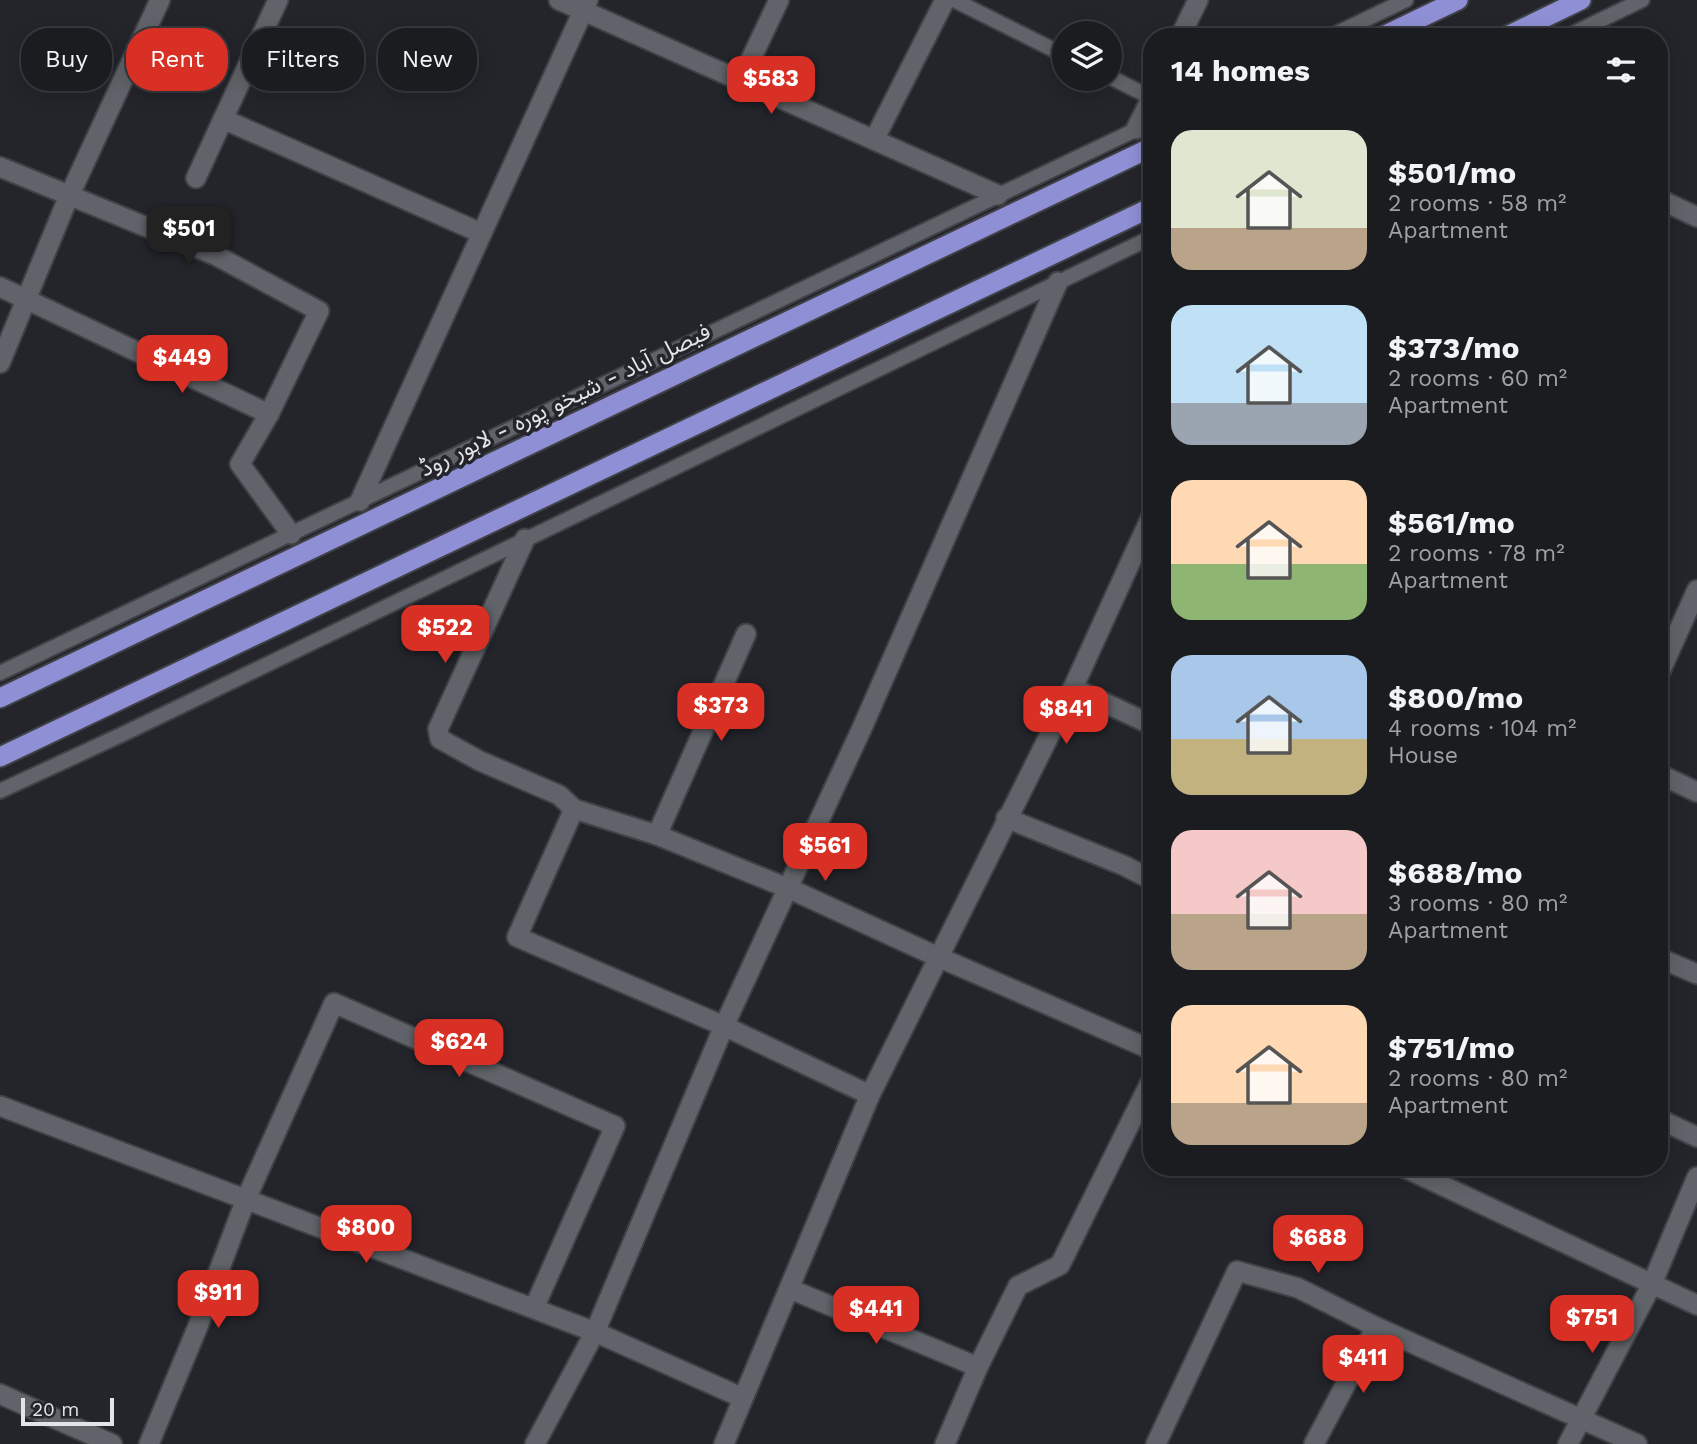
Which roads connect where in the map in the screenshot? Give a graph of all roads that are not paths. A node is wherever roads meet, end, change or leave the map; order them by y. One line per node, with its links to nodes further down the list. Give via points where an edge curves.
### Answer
1 (160, 0): 28 (street)
2 (278, 0): 22 (street)
3 (559, 0): 12 (street)
4 (779, 0): 19 (street)
5 (945, 0): 24 (street)
6 (954, 0): 18 (lane)
7 (1198, 0): 13 (street)
8 (1406, 0): 14 (lane)
9 (1458, 0): 15 (highway)
10 (1581, 0): 16 (highway)
11 (1642, 0): 17 (lane)
12 (585, 5): 19 (street); 33 (street)
13 (1184, 28)
14 (1348, 28)
15 (1400, 28)
16 (1523, 28)
17 (1584, 28)
18 (1052, 49)
19 (741, 80): 24 (street)
20 (1122, 83): 21 (lane)
21 (1143, 94)
22 (223, 119): 27 (street); 33 (street)
23 (1143, 125): 29 (lane)
24 (874, 140): 29 (street)
25 (1143, 151): 49 (highway, فیصل آباد - شیخو پورہ - لاہور روڈ)
26 (0, 167): 28 (street)
27 (196, 178)
28 (70, 195): 37 (street); 39 (street, via 215,255 319,311)
29 (998, 195): 40 (lane)
30 (1668, 203): 32 (street)
31 (1143, 211): 51 (highway)
32 (1697, 217)
33 (481, 233): 40 (street)
34 (1143, 241): 35 (lane)
35 (1058, 282): 43 (lane); 59 (street)
36 (0, 287): 37 (street)
37 (26, 299): 38 (street); 39 (street)
38 (0, 363)
39 (269, 414): 41 (street, via 240,464)
40 (360, 501): 41 (lane)
41 (291, 534): 47 (lane)
42 (1143, 535): 48 (street)
43 (525, 539): 53 (lane); 55 (street, via 438,729 440,739 559,795)
44 (1697, 590): 46 (street)
45 (746, 634): 57 (street)
46 (1668, 654)
47 (0, 673)
48 (1073, 688): 50 (street); 56 (street)
49 (0, 698)
50 (1143, 721)
51 (0, 757)
52 (1668, 778): 54 (street)
53 (0, 791)
54 (1697, 792)
55 (574, 809): 57 (street); 63 (street, via 517,937)
56 (1006, 818): 58 (street); 60 (street)
57 (657, 835): 59 (street)
58 (1143, 875)
59 (790, 889): 60 (street); 63 (street)
60 (938, 957): 64 (street); 65 (street)
61 (1668, 962): 62 (street)
62 (1697, 974)
63 (724, 1026): 65 (street); 78 (street)
64 (1143, 1046)
65 (870, 1095): 74 (street)
66 (1143, 1097): 79 (street, via 1060,1265 1018,1286)
67 (0, 1106): 72 (street)
68 (1668, 1123): 69 (street)
69 (1697, 1137)
70 (1422, 1176): 73 (street)
71 (1697, 1177): 73 (street)
72 (246, 1199): 76 (street); 76 (street, via 334,1003 615,1126); 84 (street)
73 (1652, 1284): 75 (street); 82 (street)
74 (790, 1289): 79 (street); 81 (street)
75 (1697, 1305)
76 (534, 1308): 78 (street)
77 (1376, 1327): 82 (street); 88 (street, via 1297,1288 1237,1271); 89 (street)
78 (595, 1332): 81 (street); 85 (street)
79 (978, 1367): 87 (street)
80 (0, 1394): 83 (street)
81 (743, 1398): 86 (street)
82 (1581, 1420): 90 (street); 91 (street)
83 (112, 1444)
84 (149, 1444)
85 (535, 1444)
86 (725, 1444)
87 (944, 1444)
88 (1156, 1444)
89 (1314, 1444)
90 (1568, 1444)
91 (1637, 1444)

